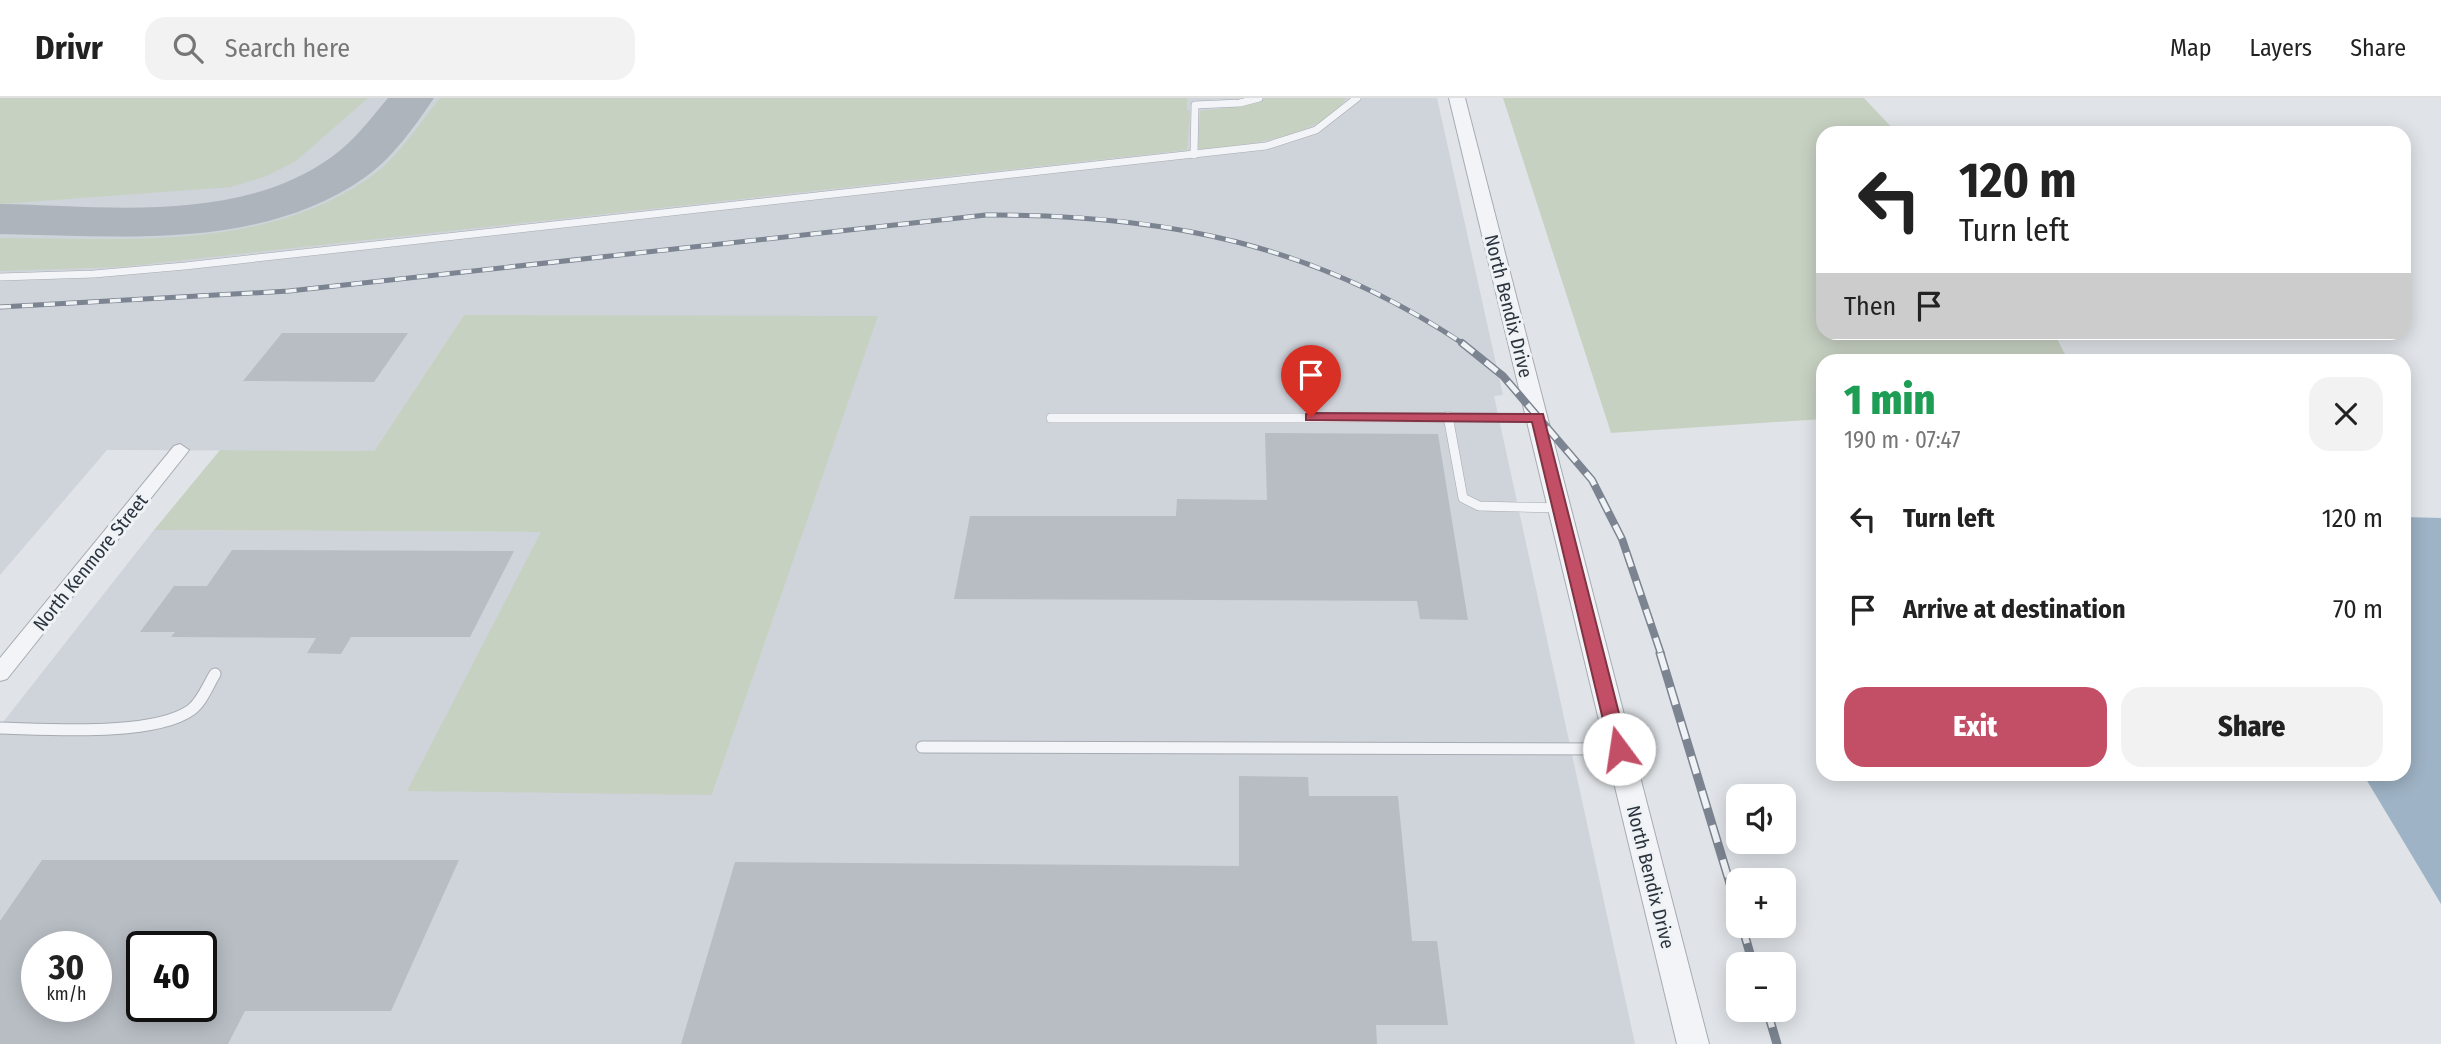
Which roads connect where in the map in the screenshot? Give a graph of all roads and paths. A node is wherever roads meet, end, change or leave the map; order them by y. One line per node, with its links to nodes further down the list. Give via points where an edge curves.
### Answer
1 (1259, 98): 4 (lane, via 1195,105)
2 (1357, 98): 4 (lane, via 1335,121 1302,136 1266,146)
3 (1457, 98): 8 (street, North Bendix Drive)
4 (1194, 155): 5 (lane, via 185,266)
5 (0, 277)
6 (1448, 416): 7 (lane); 8 (lane); 10 (lane, via 1463,498 1479,506)
7 (1051, 418)
8 (1538, 418): 10 (street, North Bendix Drive)
9 (180, 450): 11 (street, North Kenmore Street)
10 (1559, 508): 15 (street, North Bendix Drive)
11 (0, 673)
12 (215, 674): 13 (lane, via 192,709 172,719 105,728)
13 (0, 728)
14 (922, 747): 15 (lane)
15 (1619, 749): 16 (street, North Bendix Drive)
16 (1692, 1044)

